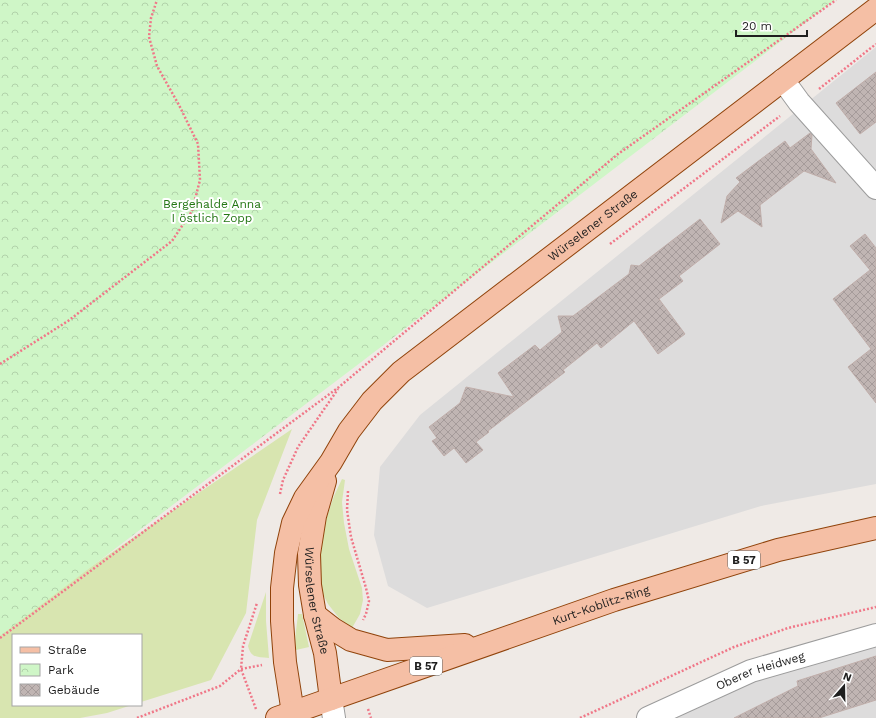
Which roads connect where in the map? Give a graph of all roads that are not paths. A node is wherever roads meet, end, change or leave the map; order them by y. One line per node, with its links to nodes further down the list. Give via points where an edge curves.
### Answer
1 (876, 9): 2 (main road, Würselener Straße)
2 (782, 80): 3 (street); 4 (main road, Würselener Straße, via 401,372 372,401 349,431)
3 (876, 188)
4 (331, 462): 6 (main road, Würselener Straße, via 315,516 309,554 310,585); 10 (main road, Würselener Straße, via 305,498 293,523 286,553 282,588 285,662)
5 (876, 528): 8 (main road, Kurt-Koblitz-Ring / B 57, via 778,550 614,600)
6 (315, 615): 8 (main road, via 351,640 388,650); 9 (main road, Würselener Straße, via 325,653)
7 (876, 635): 11 (street, Oberer Heidweg, via 751,671)
8 (490, 643): 9 (main road, Kurt-Koblitz-Ring / B 57)
9 (333, 709): 10 (main road, B 57)
10 (280, 715)
11 (648, 718)

